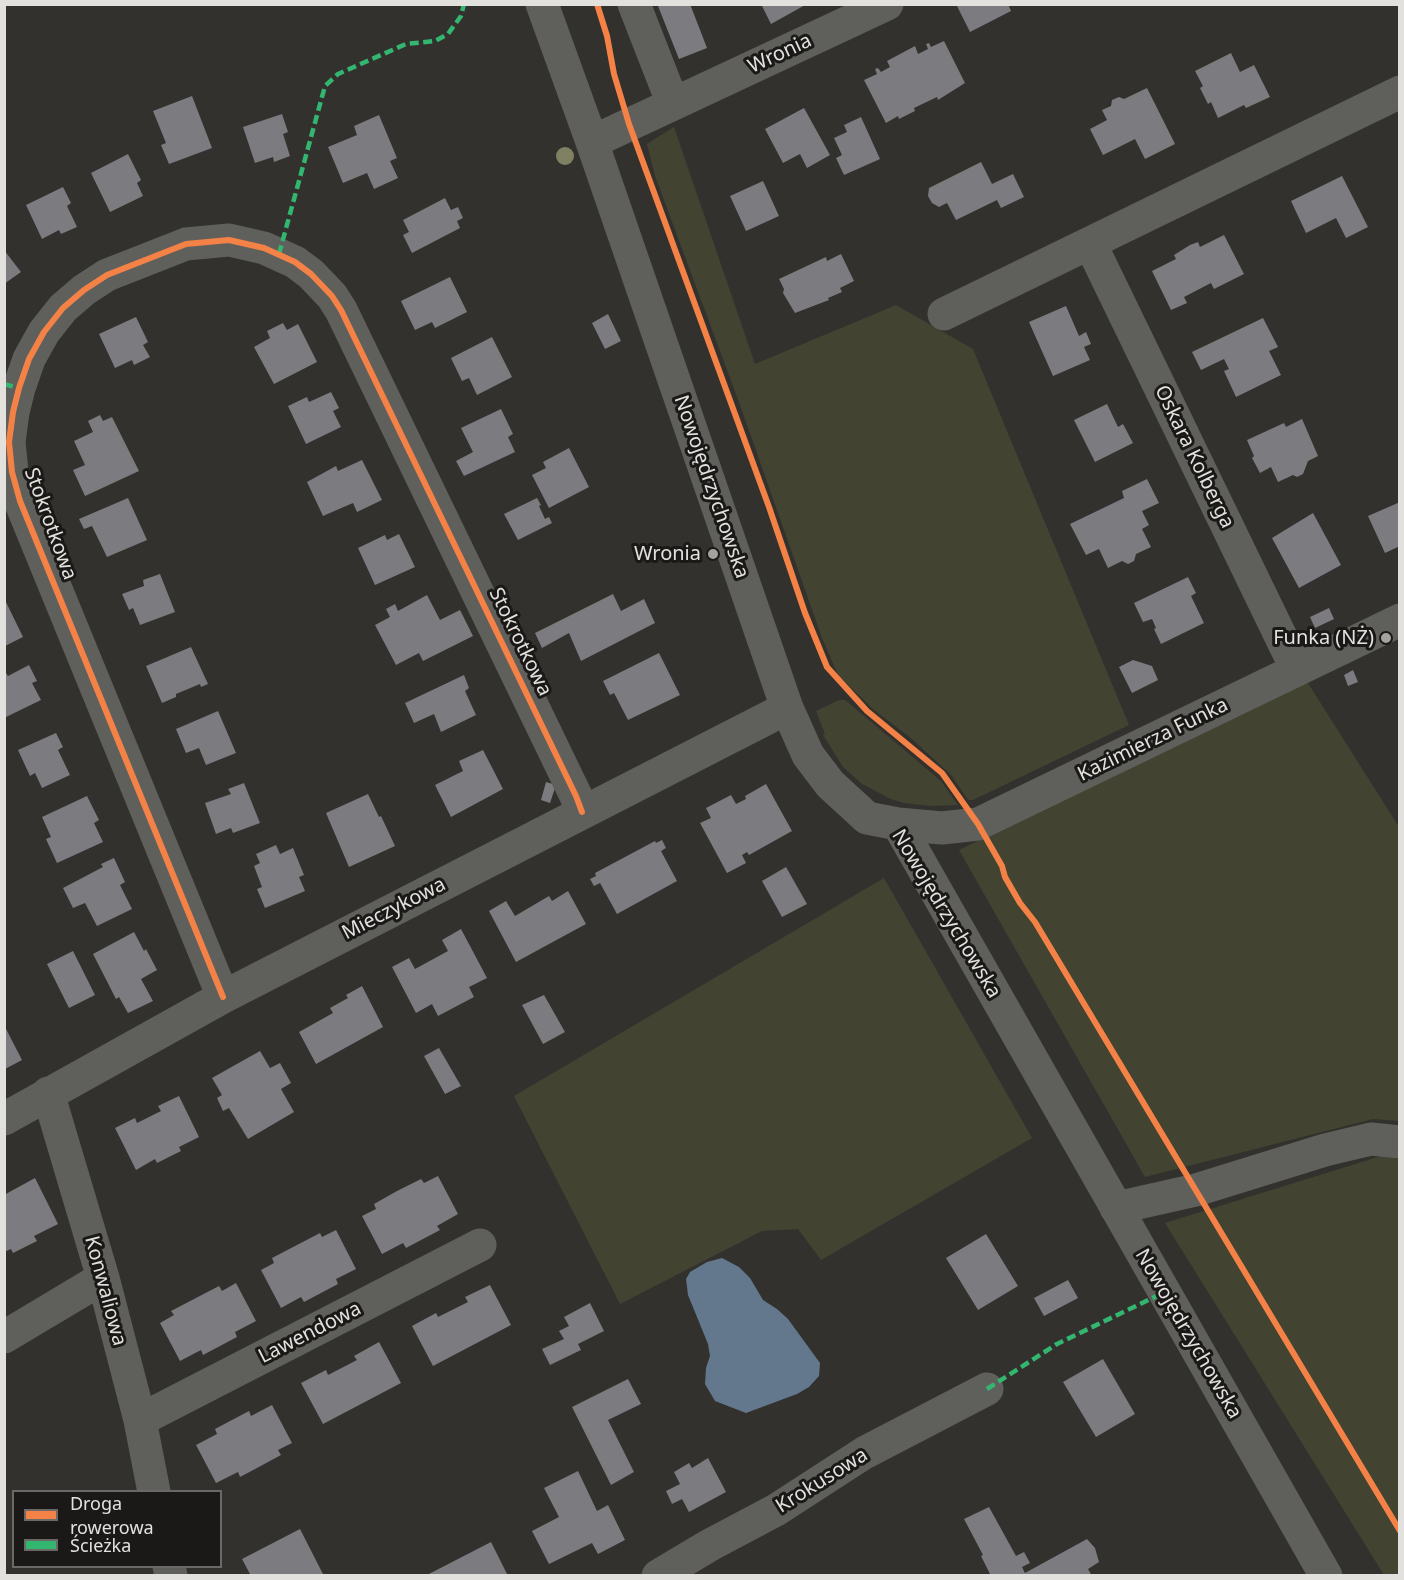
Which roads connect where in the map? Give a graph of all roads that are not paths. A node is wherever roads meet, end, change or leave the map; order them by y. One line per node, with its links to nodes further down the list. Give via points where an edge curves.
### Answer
1 (542, 4): 6 (street, Nowojędrzychowska)
2 (634, 4): 5 (street)
3 (887, 4): 5 (street, Wronia)
4 (1400, 92): 7 (street)
5 (673, 104): 6 (street, Wronia)
6 (592, 142): 11 (street, Nowojędrzychowska)
7 (1090, 243): 8 (street); 10 (street, Oskara Kolberga)
8 (944, 314)
9 (1400, 620): 10 (street, Kazimierza Funka)
10 (1297, 670): 13 (street, Kazimierza Funka, via 978,824 942,828)
11 (787, 708): 12 (street, Mieczykowa); 13 (street, Nowojędrzychowska, via 808,756 830,784 867,818)
12 (582, 812): 14 (street, Mieczykowa); 14 (street, Stokrotkowa, via 332,296 295,261 229,240 186,244 107,275 63,308 29,359 13,412 9,442 12,472 20,501)
13 (898, 824): 18 (street, Nowojędrzychowska)
14 (223, 997): 15 (street, Mieczykowa)
15 (48, 1094): 16 (street, Mieczykowa); 20 (street, Konwaliowa)
16 (4, 1119)
17 (1400, 1142): 18 (street, via 1371,1139 1196,1190)
18 (1116, 1208): 26 (street, Nowojędrzychowska)
19 (480, 1245): 23 (street, Lawendowa)
20 (103, 1278): 21 (street); 23 (street, Konwaliowa)
21 (4, 1337)
22 (987, 1389): 25 (street, Krokusowa, via 864,1453 776,1510)
23 (140, 1420): 24 (street, Konwaliowa)
24 (154, 1490)
25 (658, 1575)
26 (1326, 1575)

